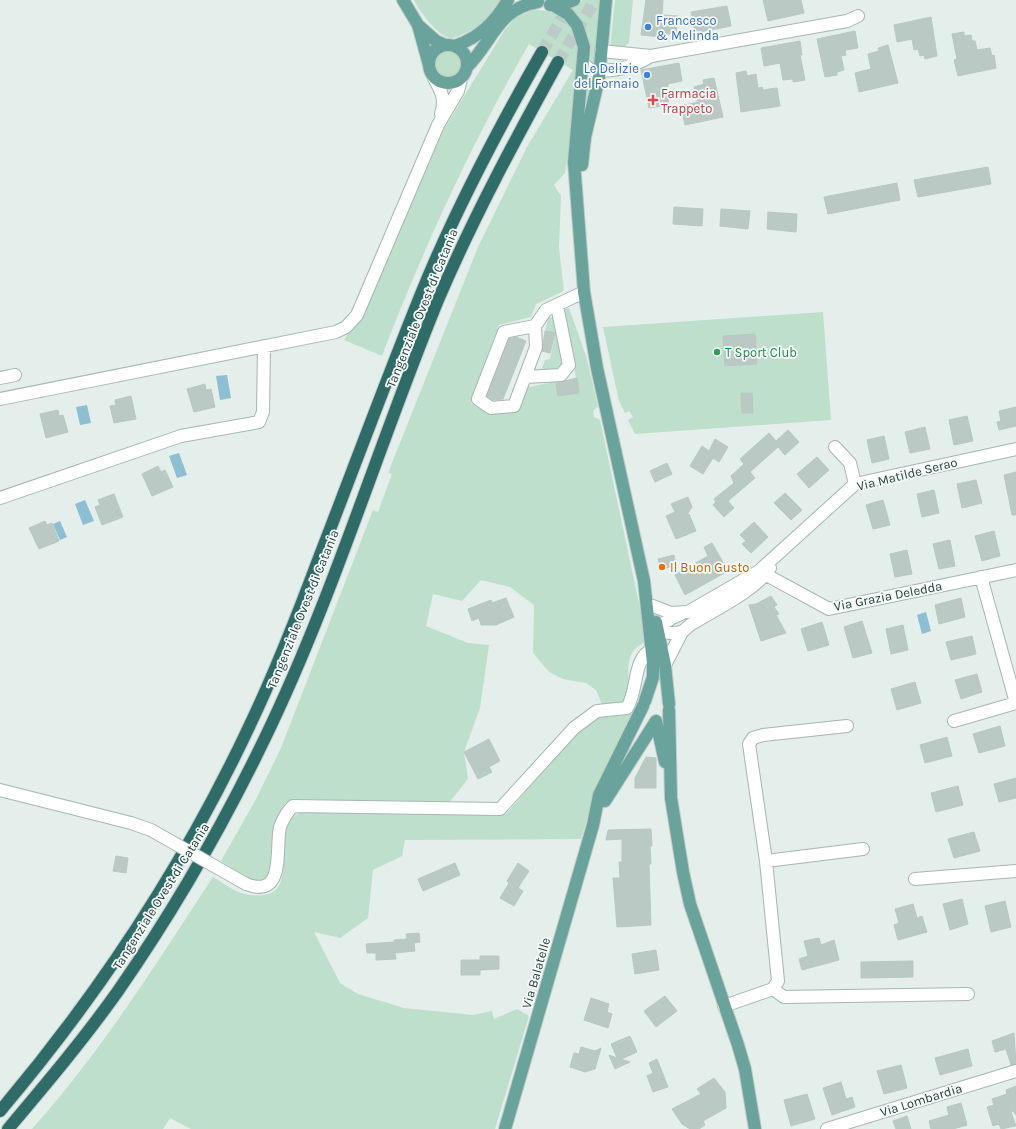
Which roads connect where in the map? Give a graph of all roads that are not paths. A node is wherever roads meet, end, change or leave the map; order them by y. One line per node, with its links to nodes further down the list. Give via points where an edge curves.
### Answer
1 (403, 0): 8 (main road)
2 (508, 0): 9 (main road, via 489,27 474,37)
3 (574, 0): 6 (main road)
4 (606, 0): 10 (main road)
5 (537, 1): 6 (main road); 16 (main road, via 510,12)
6 (553, 5): 14 (main road, via 568,14 580,31 584,46)
7 (858, 16): 12 (street, via 847,21)
8 (418, 25): 9 (main road, via 436,41); 15 (main road)
9 (450, 46): 15 (main road, via 433,52); 16 (main road, via 464,53)
10 (601, 51): 12 (street); 17 (main road)
11 (542, 52): 64 (highway, Tangenziale Ovest di Catania, via 494,137 454,217 421,294 289,636 249,729 196,832 152,906 49,1054)
12 (651, 56): 17 (street, via 638,63 607,72)
13 (558, 62): 65 (highway, Tangenziale Ovest di Catania, via 510,148 471,226 438,302 307,642 265,739 211,845 117,992 62,1066)
14 (584, 64): 17 (street, via 590,70); 21 (main road, via 574,162)
15 (429, 65): 18 (main road)
16 (468, 67): 19 (main road)
17 (600, 71): 21 (main road, via 585,137)
18 (434, 78): 19 (main road, via 447,84); 20 (street, via 444,97)
19 (461, 79): 20 (street, via 458,91)
20 (438, 125): 25 (street, via 357,315 351,323 336,332)
21 (578, 198): 22 (main road)
22 (584, 292): 23 (street); 38 (main road, via 597,368)
23 (551, 308): 24 (street); 26 (street); 28 (street, via 569,365 561,375)
24 (535, 326): 26 (street); 28 (street, via 504,332 478,399 491,408 514,406)
25 (264, 346): 30 (street); 34 (street, via 263,412 259,422 181,436)
26 (536, 347): 28 (street)
27 (15, 375): 29 (street)
28 (525, 377)
29 (0, 378)
30 (0, 399)
31 (835, 447): 33 (street, via 850,463)
32 (1016, 449): 33 (street, Via Matilde Serao)
33 (855, 484): 36 (street, Via Matilde Serao)
34 (0, 498)
35 (1016, 570): 37 (street, Via Grazia Deledda)
36 (763, 572): 37 (street, Via Grazia Deledda, via 829,609); 40 (street, Via Matilde Serao); 42 (street, Via Matilde Serao, via 752,587)
37 (981, 577): 45 (street)
38 (644, 581): 39 (main road); 41 (main road)
39 (653, 606): 40 (street, via 671,613); 41 (main road)
40 (682, 613): 41 (street, Via Matilde Serao)
41 (653, 625): 42 (street, via 662,633); 43 (main road); 44 (main road)
42 (682, 632): 44 (street, Via Matilde Serao)
43 (652, 644): 46 (main road, via 653,677); 54 (street, bridge, via 639,661 634,693 627,708 597,711 579,724 500,810 293,806 283,819 280,829 273,880 267,886 259,888 246,884 151,830)
44 (665, 665): 47 (main road)
45 (1016, 703): 49 (street)
46 (644, 704): 47 (main road, via 652,696 658,695 666,699); 48 (main road, via 646,717); 55 (main road, via 599,795)
47 (669, 707): 48 (main road, via 666,718); 53 (main road)
48 (656, 721): 51 (main road); 52 (main road)
49 (954, 721)
50 (847, 726): 57 (street, via 763,735 753,738 749,744)
51 (643, 741): 52 (main road, via 651,739); 55 (main road, via 610,791)
52 (662, 744): 53 (main road)
53 (670, 783): 62 (main road, via 672,816 690,904)
54 (0, 790)
55 (593, 825): 66 (main road, Via Balatelle)
56 (863, 849): 57 (street)
57 (766, 861): 60 (street, via 778,981)
58 (1016, 871): 59 (street)
59 (915, 879)
60 (773, 989): 61 (street, via 784,997); 62 (street)
61 (968, 994)
62 (724, 1006): 67 (main road, via 744,1069)
63 (1016, 1071): 68 (street, Via Lombardia)
64 (0, 1111)
65 (8, 1129)
66 (505, 1129)
67 (755, 1129)
68 (827, 1129)

